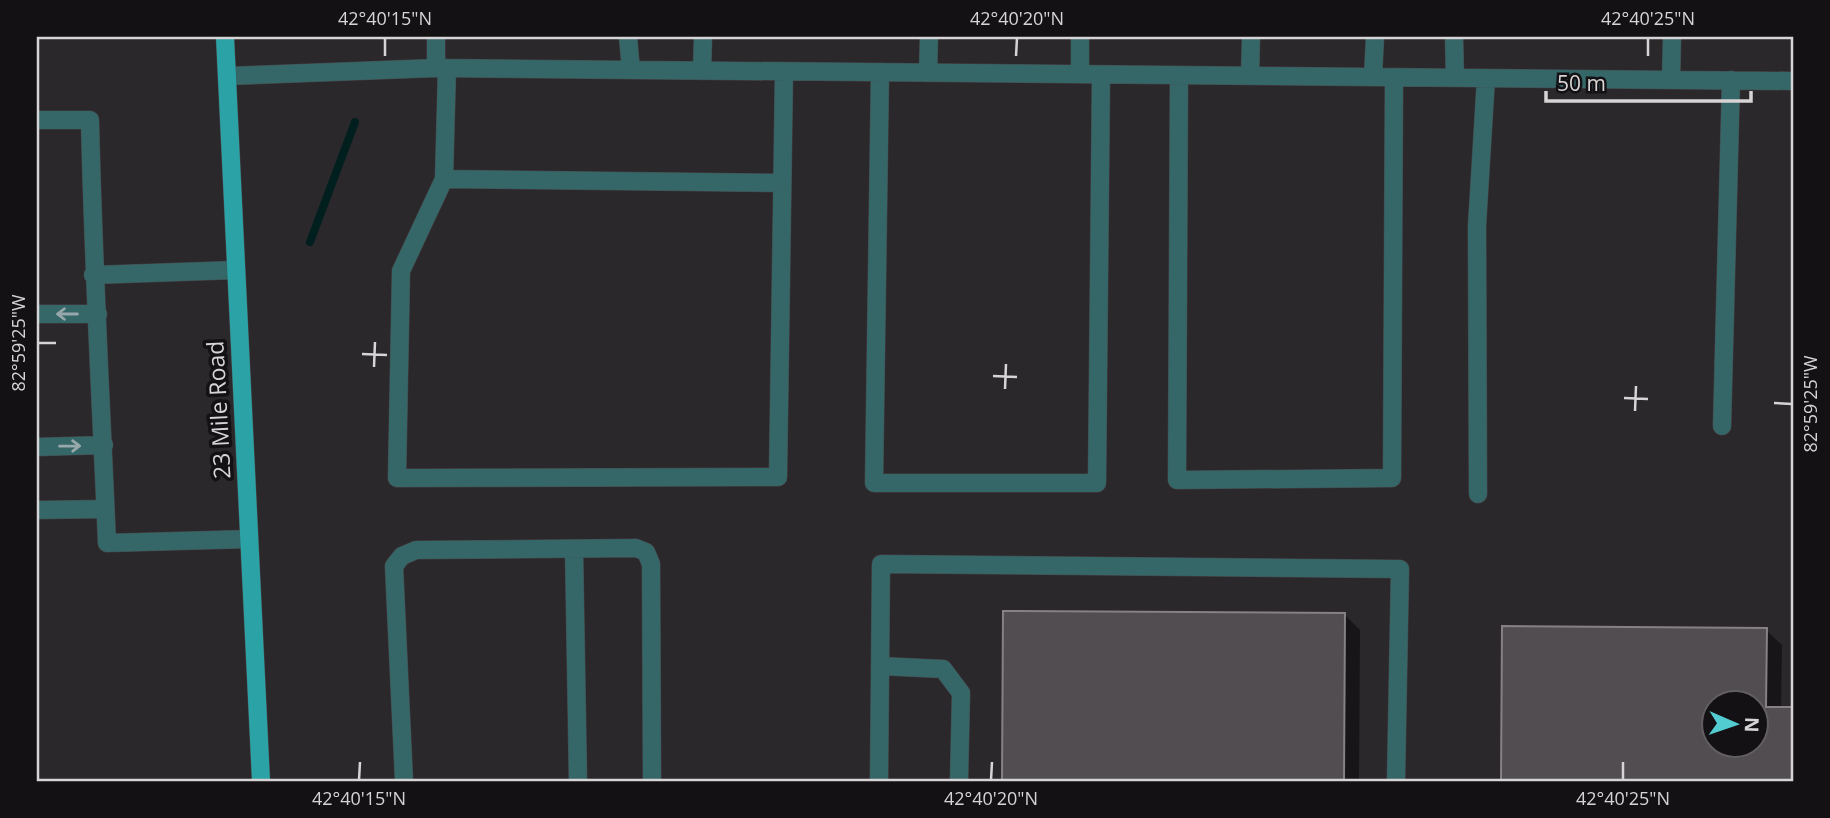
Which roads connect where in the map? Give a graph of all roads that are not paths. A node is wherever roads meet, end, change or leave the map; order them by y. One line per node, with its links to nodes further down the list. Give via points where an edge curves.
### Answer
1 (225, 37): 20 (main road, 23 Mile Road)
2 (436, 37): 11 (street)
3 (628, 37): 12 (street)
4 (703, 37): 13 (street)
5 (929, 37): 16 (street)
6 (1080, 37): 17 (street)
7 (1251, 37): 21 (street)
8 (1375, 37): 22 (street)
9 (1454, 37): 24 (street)
10 (1672, 37): 26 (street)
11 (441, 68): 12 (street); 20 (street); 30 (street)
12 (631, 70): 13 (street)
13 (702, 71): 14 (street)
14 (784, 72): 15 (street); 31 (street)
15 (880, 72): 16 (street); 18 (street, via 874,483 1097,483)
16 (928, 72): 17 (street)
17 (1080, 74): 18 (street)
18 (1101, 75): 19 (street)
19 (1179, 75): 21 (street); 23 (street, via 1177,481 1392,478)
20 (227, 76): 32 (main road, 23 Mile Road)
21 (1250, 76): 22 (street)
22 (1373, 77): 23 (street)
23 (1394, 77): 24 (street)
24 (1455, 78): 25 (street)
25 (1486, 78): 26 (street); 39 (street, via 1477,226)
26 (1671, 80): 27 (street)
27 (1731, 80): 28 (street); 36 (street)
28 (1793, 81)
29 (37, 120): 33 (street, via 90,120)
30 (444, 179): 31 (street); 31 (street, via 401,271 397,478 778,477)
31 (782, 183)
32 (236, 270): 33 (street); 42 (main road, 23 Mile Road)
33 (93, 275): 35 (street)
34 (37, 314): 35 (street, one-way to 34)
35 (98, 314): 37 (street)
36 (1722, 426)
37 (104, 445): 38 (street, one-way to 37); 40 (street)
38 (37, 447)
39 (1478, 494)
40 (106, 509): 41 (street); 42 (street, via 107,543)
41 (37, 510)
42 (250, 539): 45 (main road, 23 Mile Road)
43 (574, 549): 46 (street, via 416,550 394,566); 47 (street); 48 (street, via 636,548 646,552 651,564)
44 (880, 666): 49 (street); 50 (street, via 943,669 961,693); 51 (street, via 881,564 1400,569)
45 (261, 781)
46 (404, 781)
47 (578, 781)
48 (652, 781)
49 (879, 781)
50 (959, 781)
51 (1396, 781)

